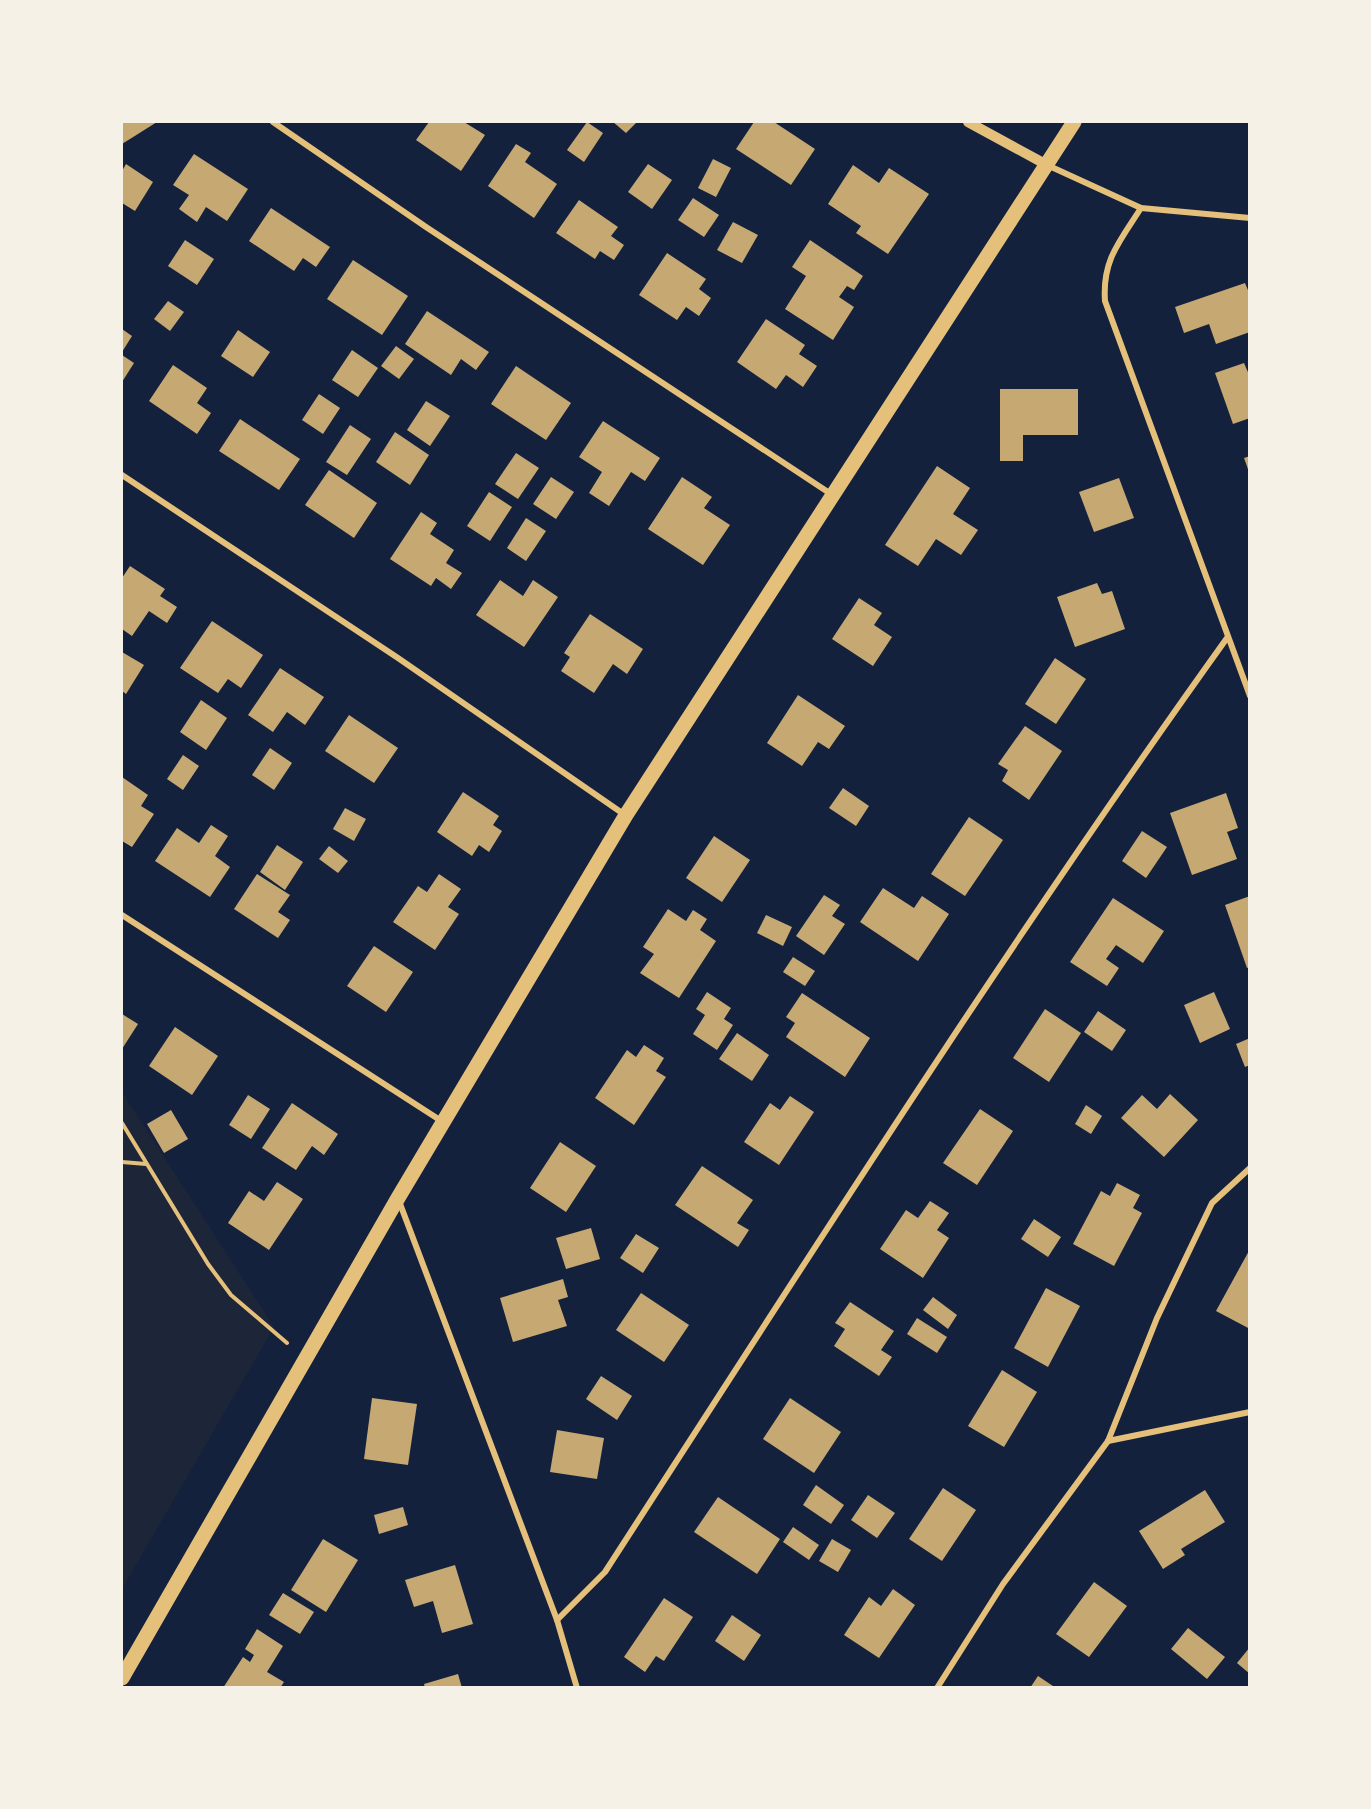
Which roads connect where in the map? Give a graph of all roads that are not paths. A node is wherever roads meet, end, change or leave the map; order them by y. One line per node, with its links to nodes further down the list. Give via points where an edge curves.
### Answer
1 (273, 122): 8 (street)
2 (968, 122): 4 (street)
3 (1074, 122): 4 (main road)
4 (1047, 165): 5 (street); 8 (main road)
5 (1142, 208): 6 (street); 9 (street, via 1110,257 1104,280 1105,301)
6 (1250, 218)
7 (122, 475): 11 (street, via 399,658)
8 (831, 494): 11 (main road)
9 (1227, 638): 10 (street); 18 (street, via 1106,808 605,1572)
10 (1250, 696)
11 (626, 815): 13 (main road)
12 (122, 915): 13 (street)
13 (443, 1122): 15 (main road)
14 (1250, 1168): 17 (street, via 1212,1203 1157,1318)
15 (398, 1198): 18 (street); 19 (main road)
16 (1250, 1412): 17 (street)
17 (1108, 1441): 21 (street, via 1003,1584)
18 (556, 1620): 20 (street)
19 (122, 1677)
20 (577, 1688)
21 (937, 1688)

